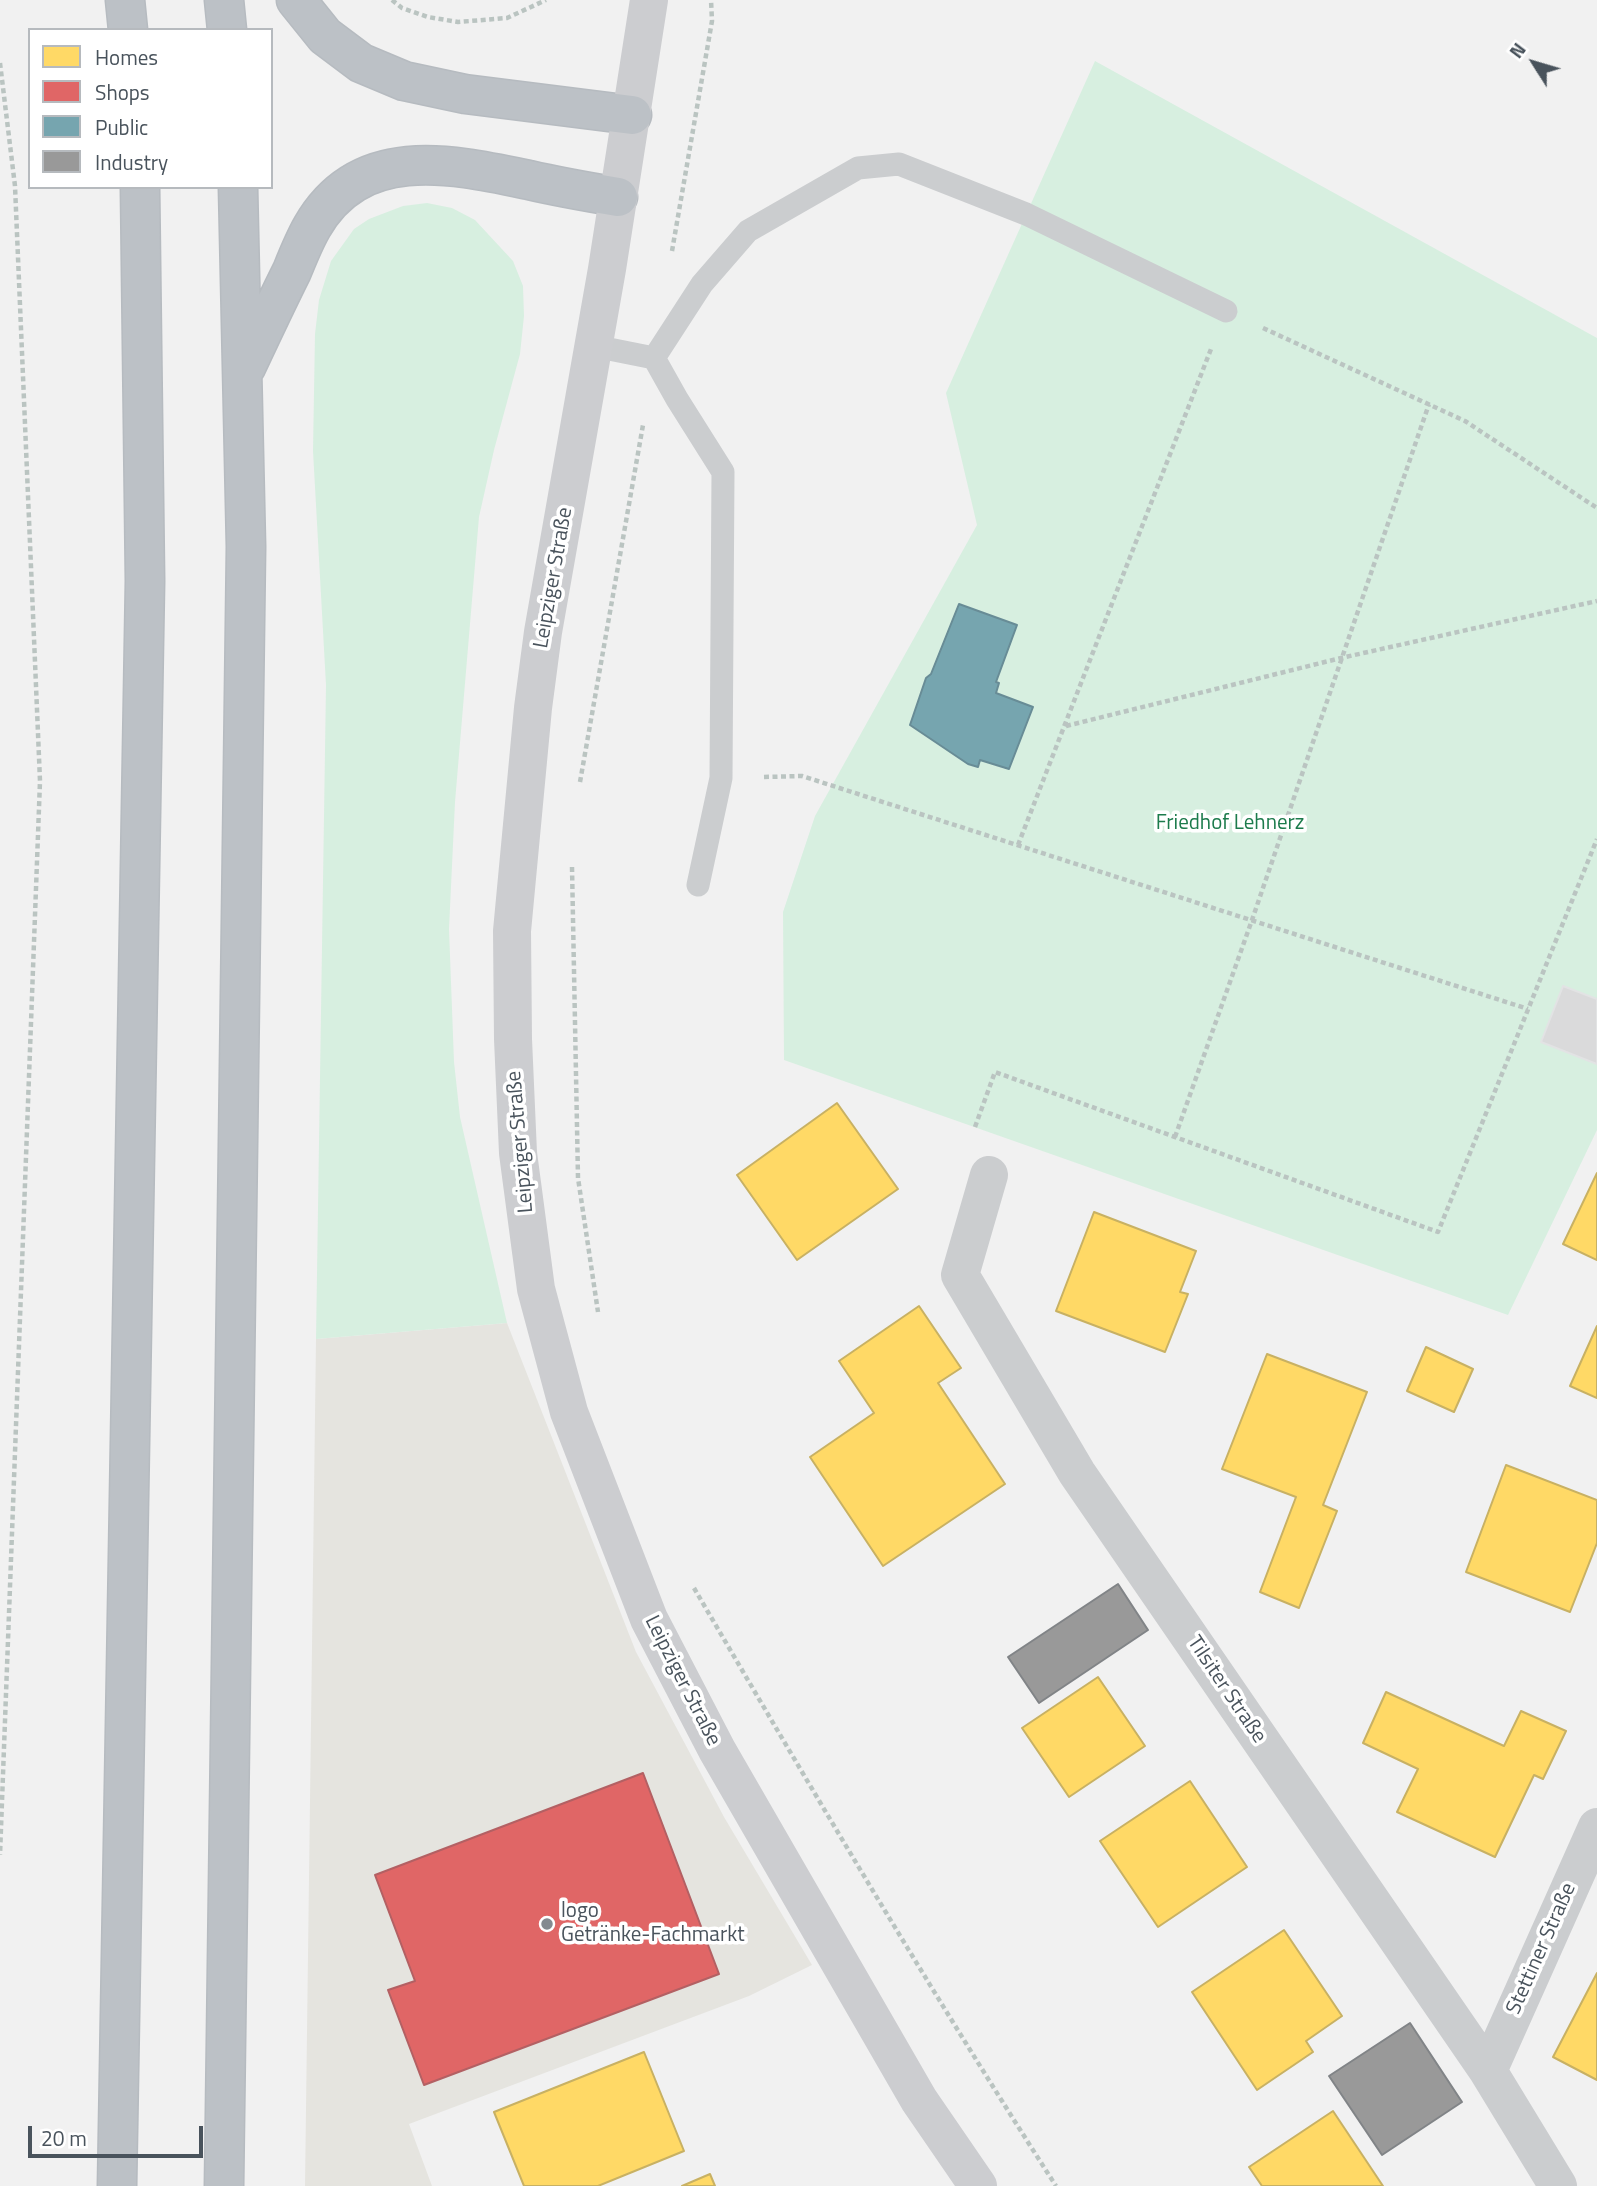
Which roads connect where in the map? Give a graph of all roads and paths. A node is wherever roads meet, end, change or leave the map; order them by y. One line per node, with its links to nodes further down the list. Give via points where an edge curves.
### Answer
1 (125, 0): 8 (highway)
2 (224, 0): 9 (highway)
3 (296, 0): 11 (highway, via 325,36 361,63 404,81 466,94)
4 (392, 0): 5 (path, via 428,17 458,22 507,18)
5 (546, 0)
6 (649, 0): 11 (main road, Leipziger Straße)
7 (711, 0): 15 (path, via 712,21)
8 (128, 28)
9 (227, 28)
10 (0, 63): 39 (path, via 15,186 40,780)
11 (632, 115): 14 (main road, Leipziger Straße)
12 (140, 189): 41 (highway, via 145,581)
13 (238, 189): 19 (highway)
14 (618, 197): 17 (main road, Leipziger Straße); 19 (highway, via 430,164 394,167 362,178 336,197 313,225)
15 (670, 264)
16 (1226, 311): 18 (lane, via 1026,214 899,164 858,168 748,231 702,284); 20 (path); 24 (path)
17 (594, 346): 18 (lane); 43 (main road, Leipziger Straße, via 543,632 512,931 518,1153 536,1289 569,1412 649,1619 717,1750 919,2100)
18 (654, 358): 25 (lane, via 723,472); 26 (path)
19 (244, 372): 42 (highway, via 246,547)
20 (1429, 404): 21 (path, via 1465,421); 23 (path)
21 (1597, 509)
22 (1597, 601): 23 (path)
23 (1341, 658): 24 (path); 31 (path)
24 (1066, 726): 28 (path)
25 (721, 778): 28 (path, via 802,776); 30 (lane)
26 (579, 790)
27 (1597, 839): 32 (path)
28 (1018, 845): 31 (path)
29 (572, 858): 36 (path, via 578,1178)
30 (698, 886)
31 (1252, 920): 32 (path); 34 (path)
32 (1528, 1009): 34 (path, via 1438,1232)
33 (981, 1111): 34 (path, via 995,1072)
34 (1175, 1137)
35 (989, 1175): 40 (street, Tilsiter Straße, via 960,1275 1077,1474)
36 (600, 1323)
37 (689, 1579): 44 (path, via 839,1836)
38 (1597, 1827): 40 (street, Stettiner Straße)
39 (0, 1855)
40 (1488, 2071): 45 (street, Tilsiter Straße)
41 (117, 2186)
42 (224, 2186)
43 (978, 2186)
44 (1056, 2186)
45 (1558, 2186)

